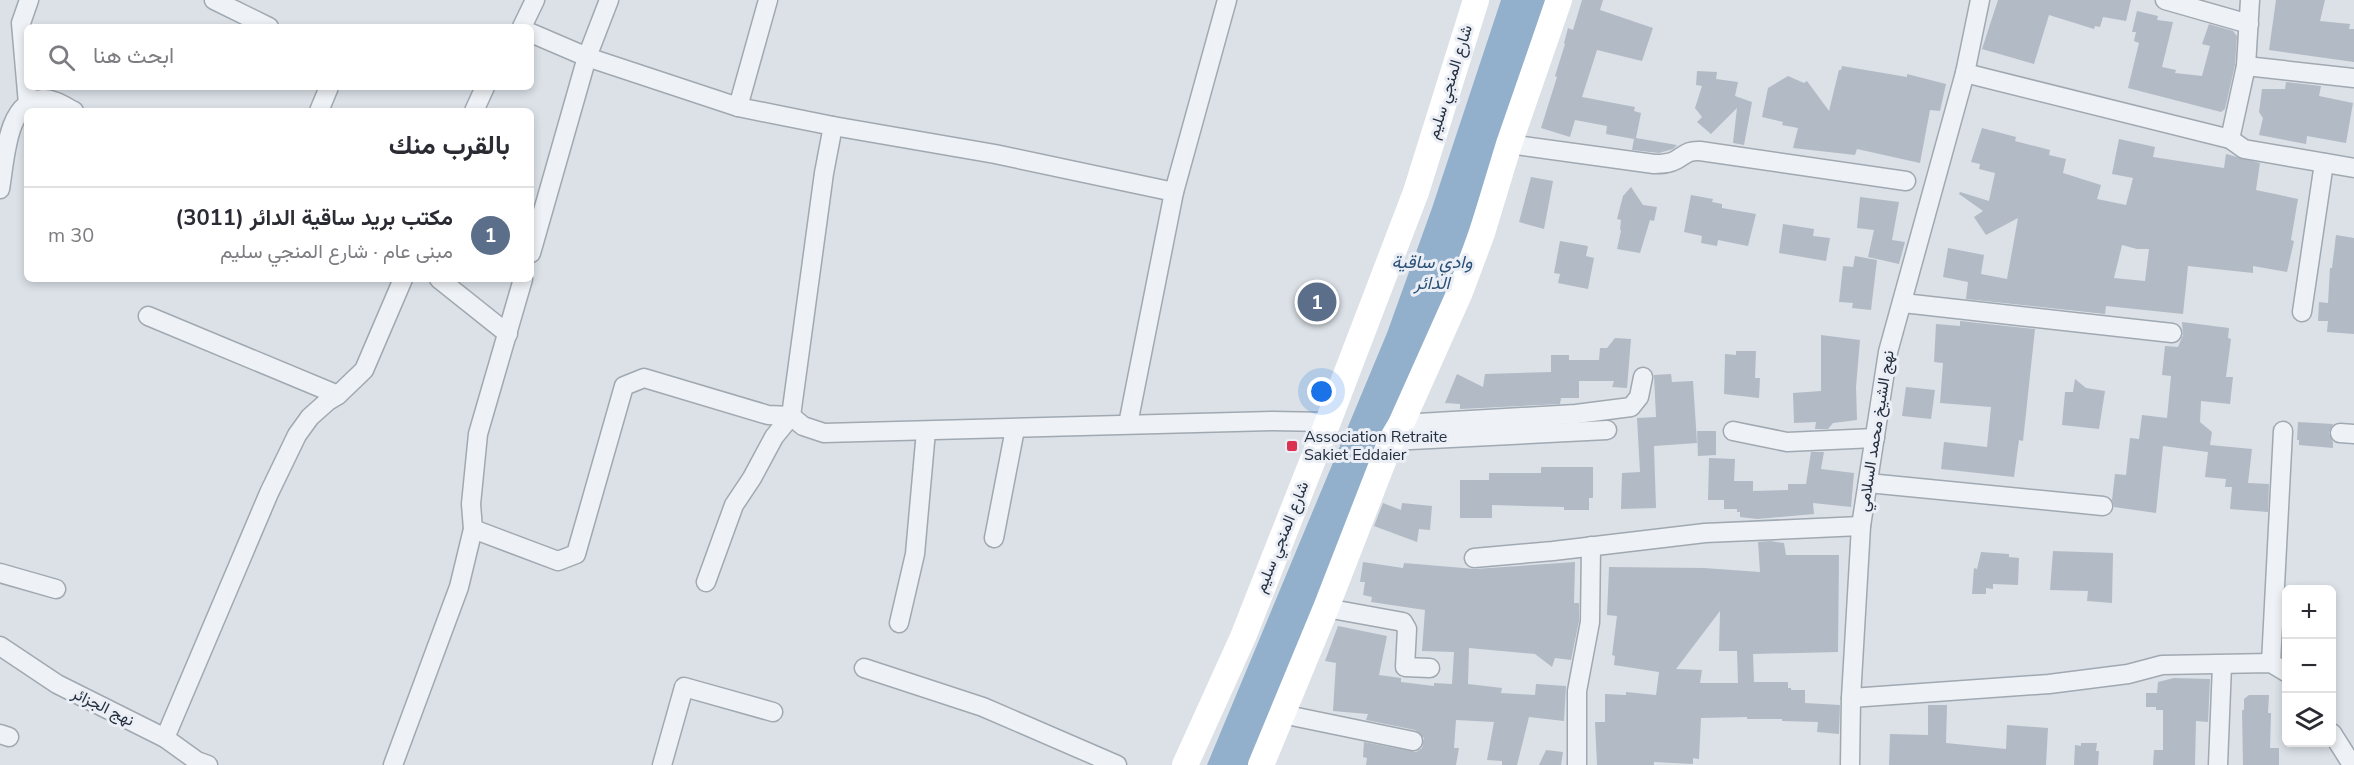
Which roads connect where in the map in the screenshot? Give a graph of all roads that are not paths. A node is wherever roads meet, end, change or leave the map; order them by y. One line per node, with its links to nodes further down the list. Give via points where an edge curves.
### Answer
1 (29, 0): 17 (street, via 21,23)
2 (214, 0): 12 (street)
3 (535, 0): 13 (street)
4 (609, 0): 16 (street)
5 (768, 0): 25 (street)
6 (1227, 0): 36 (street)
7 (1476, 0): 49 (main road, شارع المنجي سليم, via 1416,192)
8 (1559, 0): 31 (main road)
9 (1980, 0): 19 (street, نهج الشيخ محمد السلامي)
10 (2165, 0): 14 (street)
11 (2250, 0): 14 (street)
12 (263, 24)
13 (523, 24)
14 (2249, 24): 18 (street)
15 (534, 34): 16 (street)
16 (587, 57): 25 (street); 37 (street)
17 (24, 58)
18 (2246, 66): 20 (street); 30 (street)
19 (1965, 73): 30 (street); 41 (street, نهج الشيخ محمد السلامي)
20 (2354, 78)
21 (27, 90): 24 (street)
22 (328, 90): 27 (street)
23 (484, 90): 28 (street)
24 (28, 104): 26 (street, via 42,99); 35 (street, via 13,123)
25 (738, 107): 29 (street)
26 (68, 108)
27 (320, 108)
28 (475, 108)
29 (833, 126): 36 (street, via 995,154); 48 (street)
30 (2230, 139): 32 (street, via 2244,149)
31 (1509, 144): 34 (street, via 1654,164 1668,163 1684,153 1700,150); 56 (main road, via 1460,292)
32 (2324, 163): 33 (street); 42 (street)
33 (2354, 168)
34 (1906, 181)
35 (0, 189)
36 (1174, 192): 50 (street)
37 (534, 242)
38 (401, 282): 47 (street, via 364,370)
39 (443, 282): 45 (street)
40 (523, 282): 45 (street)
41 (1903, 303): 44 (street); 57 (street, نهج الشيخ محمد السلامي, via 1888,352)
42 (2302, 312)
43 (148, 316): 47 (street)
44 (2172, 333)
45 (508, 334): 61 (street, via 478,434 471,504)
46 (1643, 377): 56 (street, via 1639,397 1631,407)
47 (338, 395): 78 (street, via 310,417 297,435)
48 (791, 416): 53 (street, via 803,426 824,433); 61 (street, via 768,415 644,378 624,386 576,554 558,561); 66 (street, via 734,505)
49 (1328, 422): 50 (street); 86 (main road, شارع المنجي سليم, via 1243,637)
50 (1128, 424): 51 (street)
51 (1016, 429): 53 (street); 62 (street)
52 (1607, 430): 56 (street)
53 (926, 431): 69 (street, via 915,554)
54 (1733, 431): 57 (street, via 1787,442)
55 (2283, 431): 72 (street)
56 (1396, 433): 68 (main road)
57 (1875, 438): 58 (street, نهج الشيخ محمد السلامي)
58 (1868, 483): 59 (street); 60 (street, نهج الشيخ محمد السلامي)
59 (2103, 506)
60 (1861, 526): 63 (street, via 1705,533); 75 (street, نهج الشيخ محمد السلامي)
61 (473, 529): 83 (street, via 459,587)
62 (994, 538)
63 (1591, 546): 64 (street); 88 (street, via 1590,622 1577,691)
64 (1474, 558)
65 (0, 573): 67 (street)
66 (706, 582)
67 (57, 589)
68 (1326, 608): 74 (street, via 1403,622 1407,629 1405,667); 77 (main road)
69 (899, 623)
70 (0, 646): 78 (street, نهج الجزائر, via 57,684)
71 (2222, 664): 72 (street); 75 (street, via 2162,665 2128,674 2049,684); 90 (street)
72 (2279, 667)
73 (864, 668): 85 (street, via 1016,720)
74 (1430, 668)
75 (1851, 698): 89 (street, نهج الشيخ محمد السلامي)
76 (773, 712): 84 (street, via 684,687)
77 (1282, 714): 80 (street); 87 (main road)
78 (165, 738): 82 (street, نهج الجزائر)
79 (2336, 740): 81 (street)
80 (1413, 741)
81 (2351, 763)
82 (200, 764)
83 (393, 765)
84 (662, 765)
85 (1117, 765)
86 (1185, 765)
87 (1261, 765)
88 (1577, 765)
89 (1850, 765)
90 (2218, 765)

